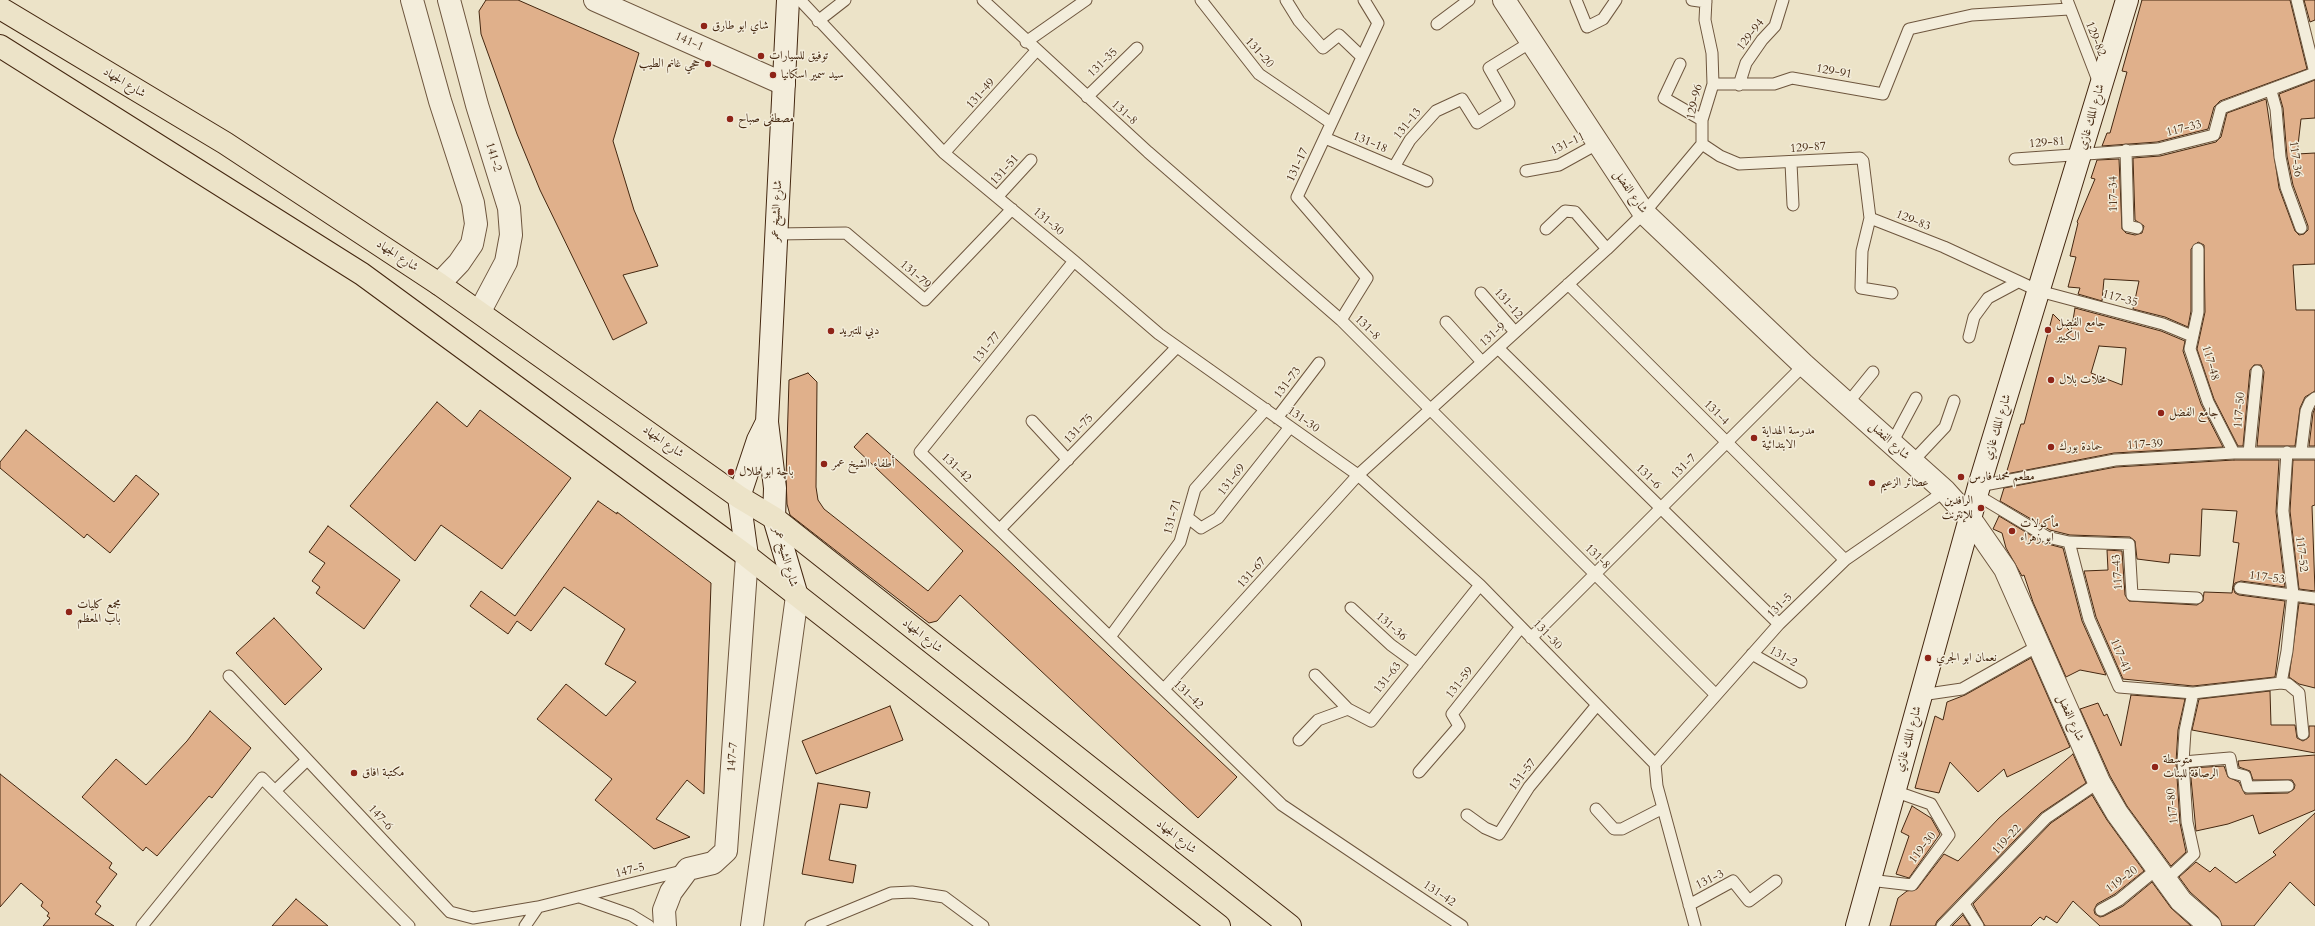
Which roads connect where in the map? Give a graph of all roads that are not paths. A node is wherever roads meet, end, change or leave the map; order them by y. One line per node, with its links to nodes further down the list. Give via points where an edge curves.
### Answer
1 (412, 0): 66 (street, via 440,101 473,203 476,224 472,244 459,263)
2 (450, 0): 71 (street, 141-2, via 477,105 509,208 511,235 506,262)
3 (595, 0): 33 (street, 141-1)
4 (788, 0): 33 (street, شارع الشيخ عمر)
5 (800, 0): 23 (lane, 131-30)
6 (845, 0): 23 (lane)
7 (983, 0): 25 (lane, 131-8)
8 (1086, 0): 25 (lane)
9 (1201, 0): 40 (lane, 131-20, via 1259,74)
10 (1286, 0): 30 (lane, via 1299,21 1323,48 1339,35)
11 (1364, 0): 30 (lane, 131-17, via 1378,23)
12 (1469, 0): 24 (lane)
13 (1504, 0): 26 (street, شارع الفضل)
14 (1576, 0): 15 (lane, via 1587,27 1603,20)
15 (1616, 0)
16 (1692, 0): 20 (lane)
17 (1783, 0): 35 (lane, 129-94, via 1775,26 1746,63)
18 (2127, 0): 36 (street, شارع الملك غازي)
19 (2297, 0): 32 (lane)
20 (1706, 1): 34 (lane, 129-96, via 1705,20 1712,53)
21 (2068, 5): 35 (lane, 129-91, via 1972,16 1909,30 1883,94 1792,78 1774,84); 36 (lane, 129-82)
22 (0, 8): 66 (main road, شارع الجهاد, via 225,144)
23 (818, 21): 45 (lane, 131-30)
24 (1436, 24)
25 (1026, 42): 29 (lane, 131-8)
26 (1531, 42): 42 (street, شارع الفضل); 50 (lane, 131-13, via 1489,68 1509,103 1477,123 1462,99 1436,111 1410,140)
27 (0, 46): 114 (main road, via 362,274)
28 (1137, 48): 38 (lane, 131-35)
29 (1036, 51): 38 (lane, 131-8); 45 (lane, 131-49)
30 (1362, 57): 40 (lane, 131-17)
31 (1680, 64): 39 (lane, via 1664,98)
32 (2315, 73): 37 (lane, 117-33)
33 (784, 84): 61 (street, شارع الشيخ عمر)
34 (1713, 84): 35 (lane, 129-91); 39 (lane, 129-96)
35 (1739, 85)
36 (2101, 88): 46 (street, شارع الملك غازي)
37 (2271, 92): 44 (lane, 117-33, via 2221,109 2214,135 2158,149); 59 (lane, 117-36, via 2276,109 2280,157 2286,187)
38 (1087, 97): 72 (lane, 131-8)
39 (1702, 120): 43 (lane, 129-96)
40 (1331, 123): 41 (lane, 131-17)
41 (1325, 138): 50 (lane, 131-18); 72 (lane, 131-17, via 1297,197 1367,278)
42 (1597, 144): 51 (lane, 131-11, via 1559,165); 56 (street, شارع الفضل)
43 (1702, 144): 49 (lane, 129-87, via 1739,164); 56 (lane)
44 (2126, 150): 46 (lane, 117-33); 58 (lane, 117-34, via 2128,226)
45 (944, 153): 53 (lane, 131-30)
46 (2082, 153): 47 (lane, 129-81); 68 (street, شارع الملك غازي)
47 (2015, 159)
48 (1031, 160): 53 (lane, 131-51)
49 (1791, 163): 54 (lane); 57 (lane, 129-87, via 1860,158 1863,161)
50 (1394, 167): 52 (lane, 131-18)
51 (1526, 171)
52 (1427, 182)
53 (997, 197): 55 (lane, 131-30)
54 (1793, 205)
55 (1012, 209): 61 (lane, 131-79, via 925,300 846,233); 64 (lane, 131-30)
56 (1644, 213): 62 (lane, 131-9); 81 (street, شارع الفضل)
57 (1870, 218): 65 (lane, 129-83, via 1944,247); 70 (lane, via 1862,251 1861,288)
58 (2137, 228)
59 (2301, 228)
60 (1546, 229): 62 (lane, via 1565,211 1575,212)
61 (776, 234): 92 (street, شارع الشيخ عمر)
62 (1607, 249): 67 (lane, 131-9)
63 (2198, 250): 75 (lane, 117-48, via 2198,312)
64 (1074, 261): 77 (lane, 131-30, via 1159,334); 96 (lane, 131-77)
65 (2018, 282): 68 (lane, 129-83); 76 (lane, via 1988,298 1974,317)
66 (439, 284): 71 (main road, شارع الجهاد)
67 (1568, 284): 74 (lane, 131-9); 94 (lane, 131-4)
68 (2040, 291): 75 (lane, 117-35, via 2163,324); 105 (street, شارع الملك غازي)
69 (1481, 292): 74 (lane, 131-12)
70 (1892, 293)
71 (480, 311): 107 (main road, شارع الجهاد)
72 (1342, 320): 89 (lane, 131-8)
73 (1446, 322): 79 (lane)
74 (1515, 332): 78 (lane, 131-9)
75 (2192, 336): 99 (lane, 117-48, via 2190,349 2208,402)
76 (1969, 337)
77 (1178, 347): 88 (lane, 131-30); 102 (lane, 131-75)
78 (1498, 348): 79 (lane, 131-9); 108 (lane, 131-6)
79 (1482, 362): 89 (lane, 131-9)
80 (1319, 363): 90 (lane, 131-73)
81 (1804, 365): 87 (street, شارع الفضل); 94 (lane, 131-7)
82 (2257, 370): 100 (lane, 117-50)
83 (1874, 372): 87 (lane)
84 (1916, 398): 95 (lane)
85 (2315, 398): 98 (lane, via 2306,411)
86 (1954, 401): 103 (lane, via 1945,427)
87 (1847, 404): 95 (street, شارع الفضل)
88 (1266, 409): 90 (lane, 131-30); 109 (lane, 131-71, via 1195,488)
89 (1431, 409): 104 (lane, 131-9); 116 (lane, 131-8)
90 (1277, 418): 93 (lane, 131-30)
91 (1032, 421): 102 (lane)
92 (767, 422): 107 (street, شارع الشيخ عمر, via 755,446); 110 (street, شارع الشيخ عمر, via 775,488)
93 (1290, 427): 104 (lane, 131-30); 109 (lane, 131-69, via 1218,518 1201,528)
94 (1727, 442): 108 (lane, 131-7); 115 (lane, 131-4)
95 (1892, 443): 103 (street, شارع الفضل)
96 (920, 452): 112 (lane, 131-42)
97 (2287, 452): 98 (lane, 117-39); 100 (lane, 117-39); 119 (lane, 117-52, via 2283,510)
98 (2301, 452): 101 (lane, 117-39)
99 (2234, 453): 100 (lane, 117-39); 105 (lane, 117-39, via 2115,460)
100 (2249, 453)
101 (2315, 453)
102 (1068, 460): 112 (lane, 131-75)
103 (1912, 462): 106 (street, شارع الفضل)
104 (1358, 475): 117 (lane, 131-30); 135 (lane, 131-67)
105 (1978, 490): 111 (street, شارع الملك غازي); 113 (lane, via 2047,537)
106 (1945, 491): 111 (street, شارع الفضل); 115 (lane, 131-5)
107 (739, 497): 110 (main road, شارع الجهاد); 114 (street, شارع الشيخ عمر)
108 (1661, 508): 116 (lane, 131-7); 124 (lane, 131-6)
109 (1187, 517): 126 (lane, 131-71, via 1180,542)
110 (774, 518): 120 (street, شارع الشيخ عمر); 173 (main road, شارع الجهاد)
111 (1971, 520): 128 (street, شارع الفضل, via 2005,569); 138 (street, شارع الملك غازي)
112 (1000, 529): 126 (lane, 131-42)
113 (2069, 542): 121 (lane, 117-43, via 2129,544 2132,595); 136 (lane, 117-41, via 2089,618 2118,687)
114 (747, 556): 120 (main road); 154 (street, 147-7, via 726,851 713,863)
115 (1845, 560): 124 (lane, 131-5)
116 (1595, 574): 127 (lane, 131-7); 137 (lane, 131-8)
117 (1480, 585): 125 (lane, 131-30); 130 (lane, 131-63)
118 (2240, 588): 119 (lane, 117-53)
119 (2293, 594): 122 (lane, 117-53); 134 (lane, 117-52)
120 (796, 596): 169 (street); 172 (main road)
121 (2197, 598)
122 (2315, 598)
123 (1351, 608): 130 (lane, 131-36, via 1391,645)
124 (1779, 624): 129 (lane, 131-5)
125 (1521, 626): 127 (lane, 131-30); 146 (lane, 131-59, via 1452,714 1459,726)
126 (1110, 637): 135 (lane, 131-42)
127 (1532, 638): 139 (lane, 131-30)
128 (2038, 646): 138 (lane, via 1962,689); 147 (street, شارع الفضل)
129 (1752, 654): 133 (lane, 131-2); 137 (lane, 131-5)
130 (1417, 664): 140 (lane, 131-63, via 1371,721)
131 (1315, 675): 140 (lane)
132 (229, 676): 143 (lane, 147-6)
133 (1801, 682)
134 (2281, 683): 136 (lane, 117-41); 141 (lane, via 2288,684 2299,693)
135 (1164, 689): 174 (lane, 131-42, via 1282,805)
136 (2193, 693): 144 (lane, 117-80, via 2185,731)
137 (1715, 694): 145 (lane, 131-5)
138 (1921, 695): 150 (street, شارع الملك غازي)
139 (1597, 705): 145 (lane, 131-30); 153 (lane, 131-57, via 1528,787 1499,834)
140 (1348, 709): 142 (lane, via 1318,720)
141 (2303, 734)
142 (1299, 740)
143 (307, 760): 149 (lane); 161 (lane, 147-6, via 450,912 473,918)
144 (2183, 762): 148 (lane, via 2230,758 2233,773 2245,776 2248,787); 155 (lane, 117-80, via 2187,822 2194,854)
145 (1655, 764): 151 (lane)
146 (1419, 772)
147 (2099, 782): 155 (street, شارع الفضل, via 2116,814); 159 (lane, 119-22, via 2046,818)
148 (2288, 786)
149 (275, 791): 164 (lane, via 262,778); 165 (lane)
150 (1894, 791): 156 (street, شارع الملك غازي); 156 (lane, 119-30, via 1931,804 1949,835 1912,885)
151 (1663, 808): 152 (lane, via 1622,829 1614,829); 160 (lane)
152 (1596, 809)
153 (1466, 815)
154 (688, 869): 158 (lane, 147-5); 168 (street, via 671,892 664,910)
155 (2161, 875): 162 (lane, 119-20); 163 (street, شارع الفضل)
156 (1869, 880): 176 (street, شارع الملك غازي)
157 (1776, 881): 160 (lane, 131-3, via 1749,901 1733,881)
158 (579, 897): 161 (lane, 147-5); 167 (lane, via 631,915)
159 (1964, 904): 177 (lane, 119-22); 178 (lane)
160 (1689, 905): 175 (lane)
161 (538, 907): 166 (lane)
162 (2101, 910)
163 (2197, 922)
164 (142, 926)
165 (409, 926)
166 (525, 926)
167 (649, 926)
168 (665, 926)
169 (752, 926)
170 (812, 926): 171 (lane, via 891,893 912,892 944,897)
171 (983, 926)
172 (1219, 926)
173 (1290, 926)
174 (1462, 926)
175 (1695, 926)
176 (1857, 926)
177 (1942, 926)
178 (1978, 926)

